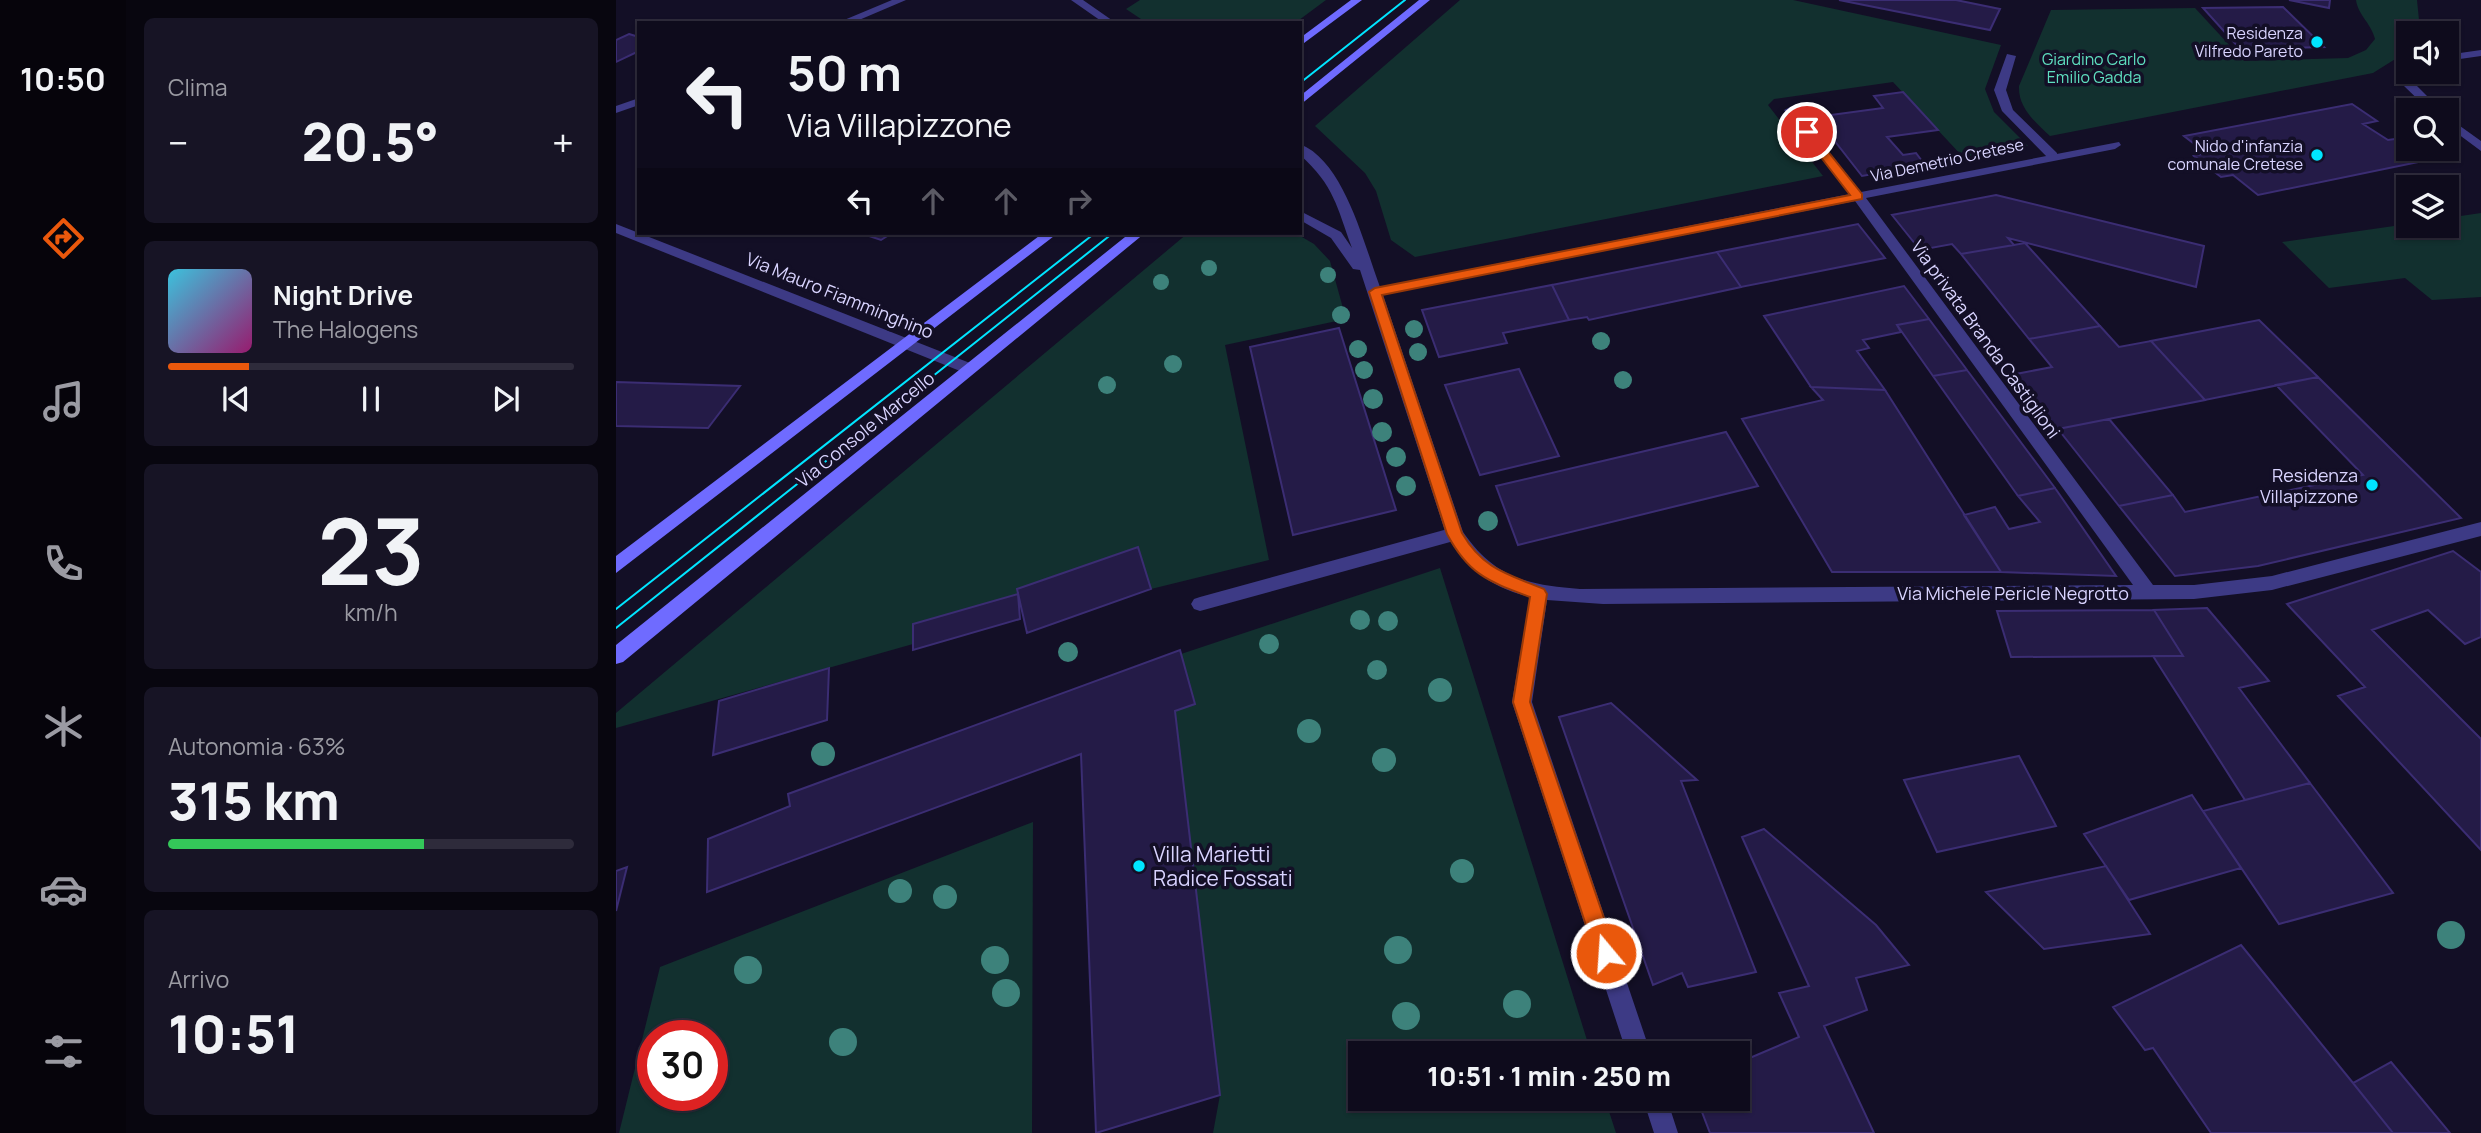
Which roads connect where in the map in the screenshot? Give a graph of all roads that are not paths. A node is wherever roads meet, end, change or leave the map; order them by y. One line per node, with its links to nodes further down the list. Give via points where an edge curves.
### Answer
1 (901, 0): 5 (street)
2 (1076, 0): 6 (street)
3 (1357, 0): 7 (main road)
4 (1425, 0): 13 (main road)
5 (847, 21)
6 (1108, 21)
7 (1302, 41)
8 (2481, 53): 10 (street)
9 (2011, 56): 21 (street, via 2000,90 2008,111)
10 (2459, 56)
11 (2408, 84): 12 (street)
12 (2423, 98)
13 (1302, 100)
14 (637, 102): 15 (street)
15 (616, 110)
16 (1790, 110): 22 (street, Via privata Branda Castiglioni)
17 (2459, 129): 19 (street)
18 (2115, 145): 21 (street, Via Demetrio Cretese)
19 (2481, 147)
20 (1302, 150): 27 (street, via 1326,171 1338,192)
21 (2053, 156): 22 (street, Via Demetrio Cretese)
22 (1858, 197): 27 (street, Via Demetrio Cretese); 33 (street, Via privata Branda Castiglioni)
23 (1302, 216): 27 (street, via 1336,235)
24 (616, 228): 28 (street, Via Mauro Fiamminghino)
25 (1048, 235): 28 (main road)
26 (1133, 237): 29 (main road, Via Console Marcello)
27 (1375, 292): 31 (street, Via Michele Pericle Negrotto)
28 (908, 342): 29 (street, Via Mauro Fiamminghino); 32 (main road)
29 (970, 369): 36 (main road, Via Console Marcello)
30 (2481, 529): 33 (street, Via Michele Pericle Negrotto, via 2272,583)
31 (1455, 534): 34 (street, Via Michele Pericle Negrotto, via 1468,557 1487,573); 35 (street)
32 (616, 566)
33 (2148, 592): 34 (street, Via Michele Pericle Negrotto)
34 (1539, 594): 37 (street, via 1521,702)
35 (1200, 604)
36 (616, 656)
37 (1635, 1041)
38 (1659, 1111): 39 (street)
39 (1666, 1133)

